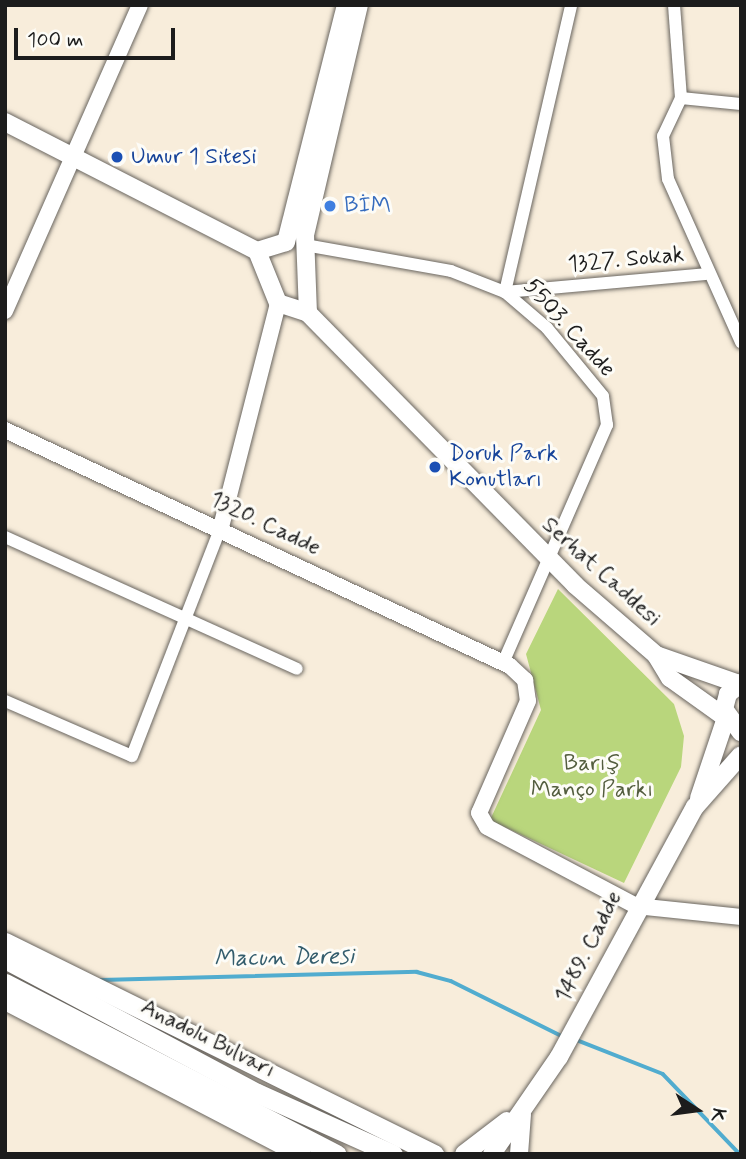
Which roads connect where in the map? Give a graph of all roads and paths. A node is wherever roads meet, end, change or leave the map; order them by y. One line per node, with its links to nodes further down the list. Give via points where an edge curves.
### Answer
1 (140, 5): 9 (street)
2 (346, 5): 11 (main road)
3 (359, 5): 10 (main road)
4 (571, 5): 15 (street, 5503. Cadde)
5 (674, 5): 6 (street)
6 (681, 98): 7 (street); 14 (street, via 663,136 668,179)
7 (741, 104)
8 (5, 122): 9 (main road)
9 (70, 153): 12 (main road); 16 (street)
10 (305, 240): 13 (main road); 15 (street, 1327. Sokak, via 451,271)
11 (286, 242): 12 (main road); 13 (main road)
12 (257, 251): 17 (main road)
13 (308, 268): 18 (main road)
14 (705, 274): 15 (street, 1327. Sokak); 19 (street)
15 (505, 292): 23 (street, 5503. Cadde, via 547,328 603,396 607,425)
16 (7, 301)
17 (278, 303): 18 (main road, Serhat Caddesi); 21 (street)
18 (308, 313): 23 (main road, Serhat Caddesi)
19 (741, 342)
20 (5, 430): 21 (street, 1320. Cadde)
21 (221, 527): 24 (street); 26 (street, 1320. Cadde)
22 (5, 537): 24 (street)
23 (551, 561): 25 (main road, Serhat Caddesi); 26 (street, 5503. Cadde)
24 (186, 618): 27 (street); 29 (street, via 132,756)
25 (656, 655): 28 (main road); 30 (main road, via 670,678)
26 (503, 663): 34 (street, via 525,680 527,701 480,813 487,827)
27 (297, 668)
28 (740, 684): 30 (main road, 1489. Cadde, via 724,701)
29 (5, 701)
30 (726, 718): 31 (main road); 33 (main road, 1489. Cadde)
31 (741, 732)
32 (741, 755): 33 (main road, 1489. Cadde)
33 (695, 807): 34 (main road, 1489. Cadde)
34 (636, 906): 35 (street); 40 (main road, 1489. Cadde, via 559,1057)
35 (741, 917)
36 (5, 942): 44 (main road)
37 (5, 959): 41 (main road, Anadolu Bulvarı, via 257,1093)
38 (5, 983): 43 (main road, Anadolu Bulvarı)
39 (5, 1000): 42 (main road)
40 (523, 1107): 45 (main road, 1489. Cadde); 46 (main road, 1489. Cadde); 47 (main road)
41 (386, 1151)
42 (301, 1154)
43 (335, 1154)
44 (434, 1154)
45 (464, 1154)
46 (492, 1154)
47 (519, 1154)

